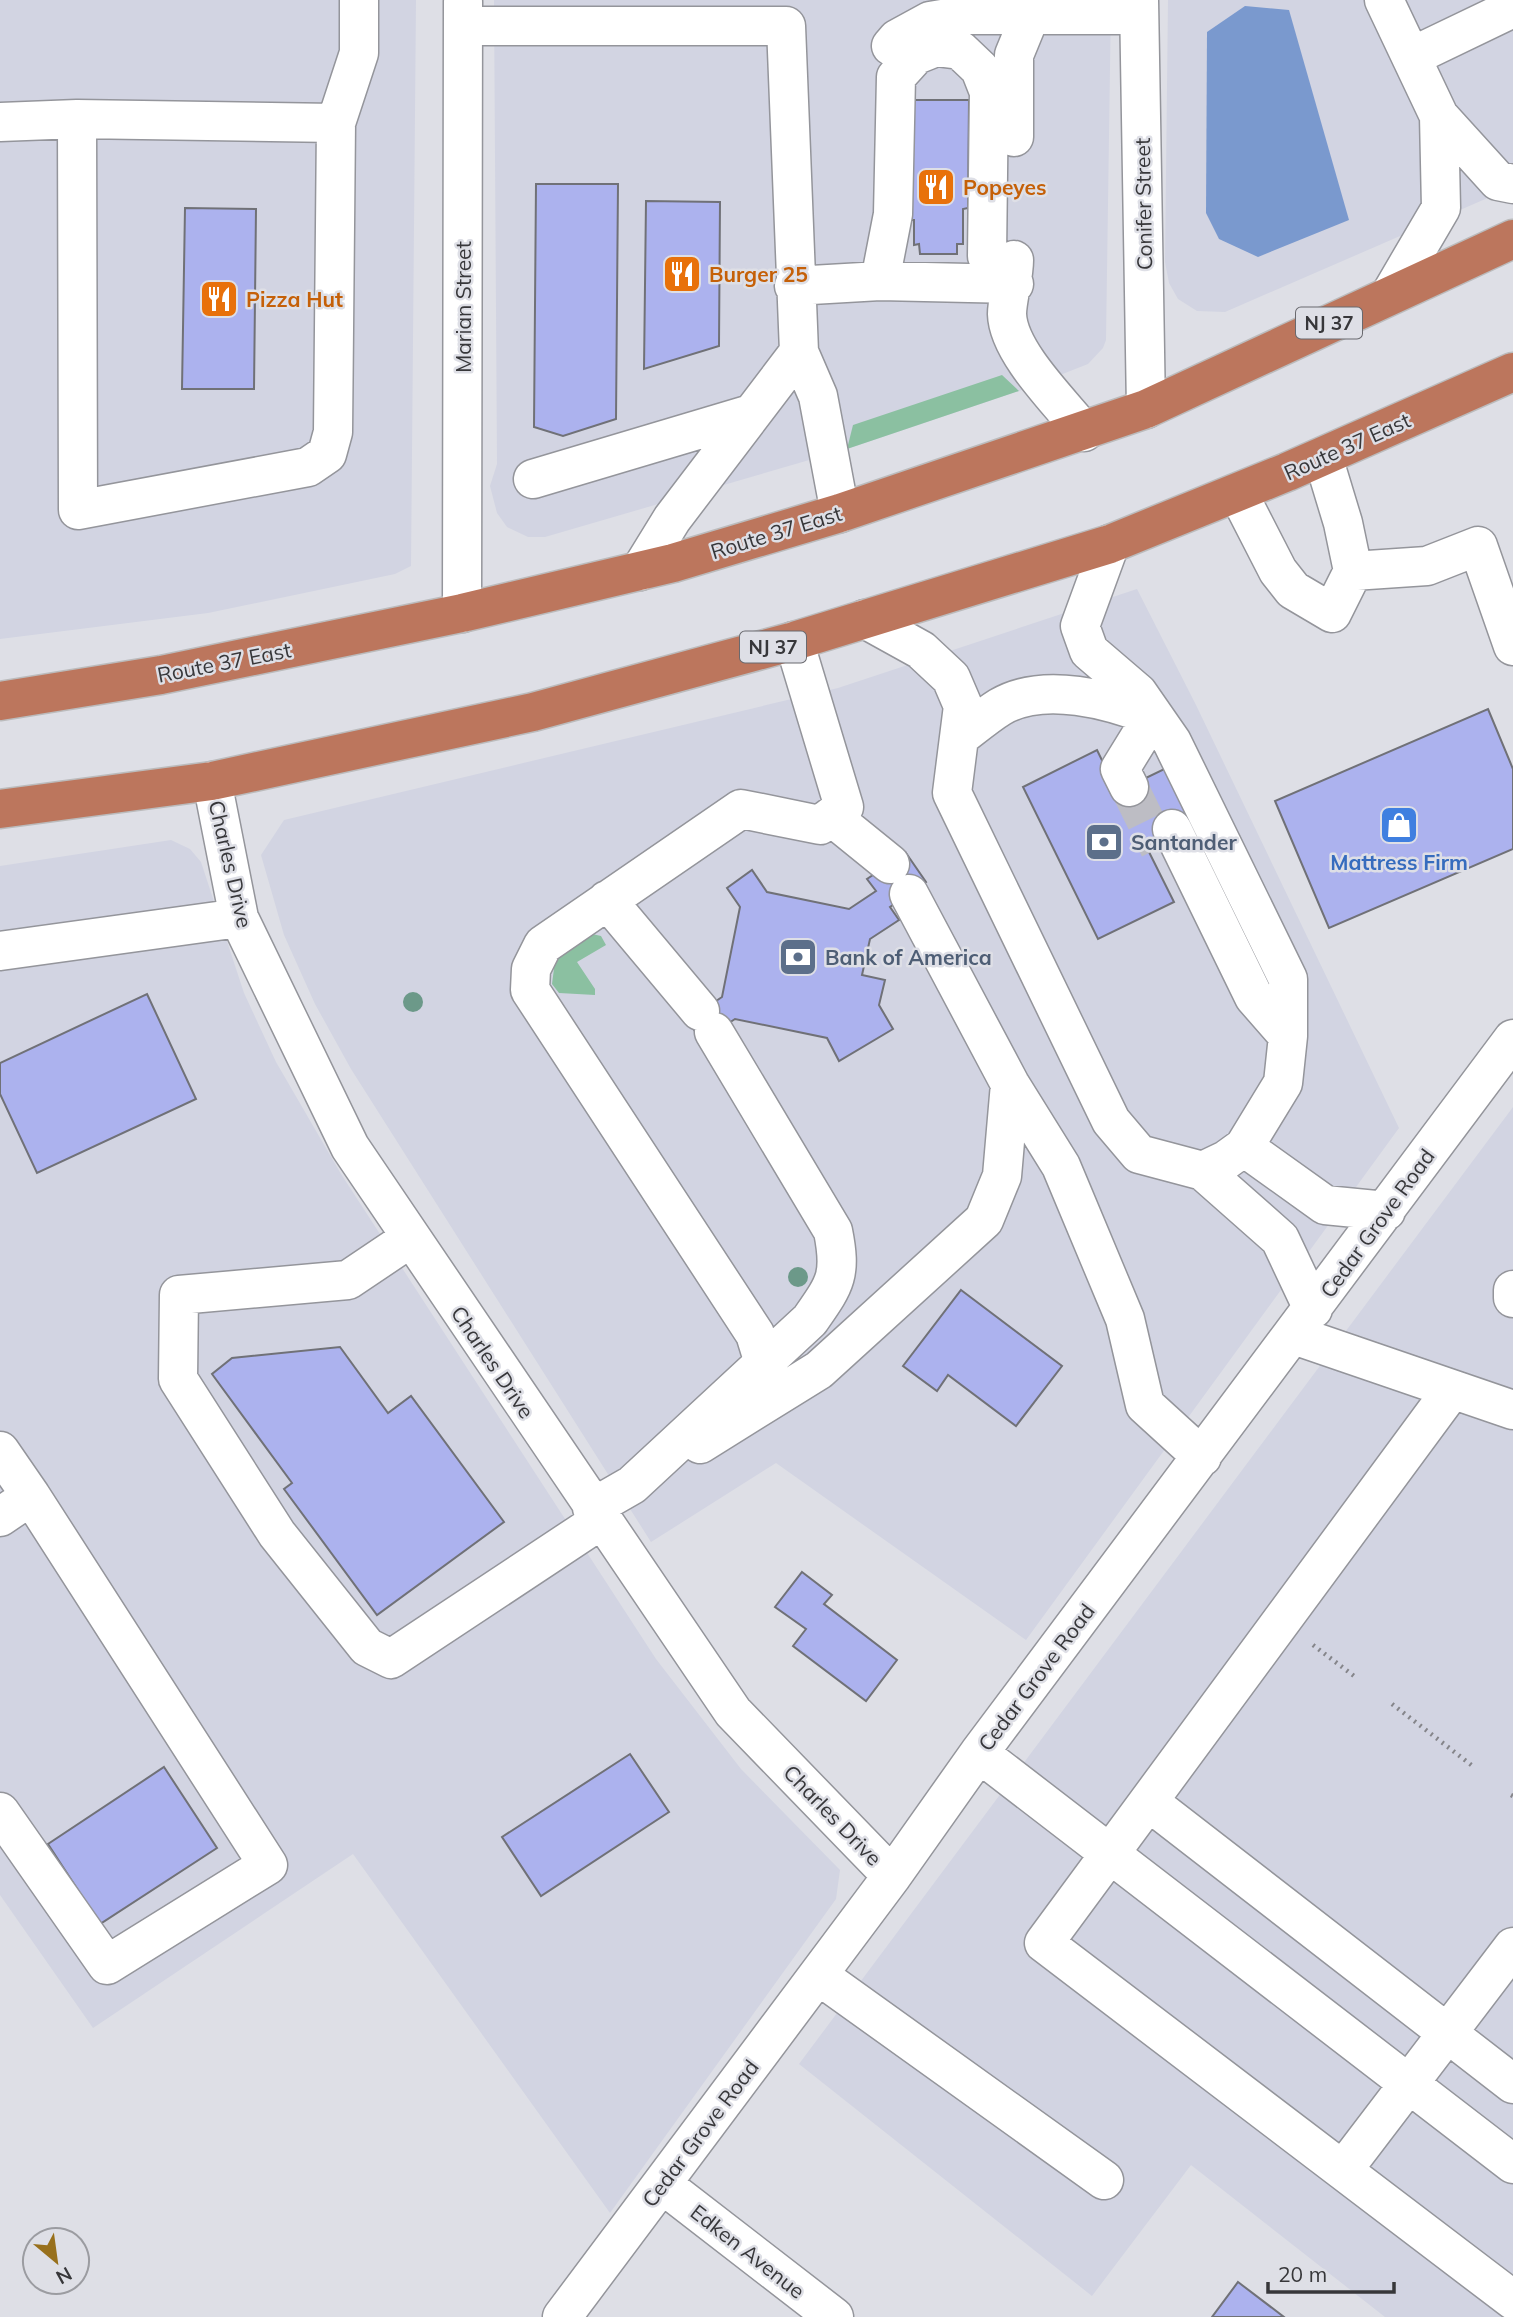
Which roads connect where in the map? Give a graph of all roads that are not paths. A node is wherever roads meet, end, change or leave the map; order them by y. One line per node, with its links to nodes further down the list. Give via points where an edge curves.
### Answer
1 (359, 0): 11 (street, via 359,53)
2 (1384, 0): 7 (street)
3 (1139, 7): 6 (street); 20 (street, Conifer Street)
4 (1513, 8): 7 (street)
5 (463, 13): 16 (street, via 786,26); 30 (street, Marian Street)
6 (1030, 16): 14 (street, via 966,15 930,21 897,39 877,62 870,90 872,212); 15 (street, via 1014,55)
7 (1411, 57): 8 (street)
8 (1438, 116): 12 (street, via 1498,181); 17 (street, via 1441,208)
9 (77, 119): 10 (street); 11 (street); 11 (street, via 78,510 308,467 327,454 333,432)
10 (0, 122)
11 (336, 123)
12 (1513, 184)
13 (1513, 239): 17 (highway, Route 37 East / NJ 37)
14 (880, 281): 15 (street); 15 (street, via 893,214 896,78 916,55 936,47 960,50 980,69 989,92 987,256); 16 (street)
15 (1014, 284): 22 (street, via 1007,313 1011,334)
16 (794, 286): 18 (street)
17 (1390, 295): 20 (highway, Route 37 East / NJ 37)
18 (799, 352): 21 (street); 26 (street, via 818,396)
19 (1510, 381): 23 (highway, Route 37 East / NJ 37)
20 (1146, 409): 22 (highway, Route 37 East / NJ 37)
21 (751, 414): 24 (street); 28 (street)
22 (1084, 432): 26 (highway, Route 37 East / NJ 37)
23 (1323, 457): 25 (highway, Route 37 East / NJ 37); 29 (street)
24 (533, 479)
25 (1238, 493): 27 (highway, Route 37 East / NJ 37); 29 (street, via 1278,571 1293,590 1332,613)
26 (840, 513): 28 (highway, Route 37 East / NJ 37)
27 (1110, 544): 31 (highway, Route 37 East / NJ 37); 35 (street, via 1080,626 1089,652 1138,693)
28 (640, 570): 30 (highway, Route 37 East / NJ 37)
29 (1353, 571): 32 (street, via 1427,566 1478,547)
30 (462, 613): 34 (highway, Route 37 East / NJ 37, via 161,675)
31 (865, 619): 33 (highway, Route 37 East / NJ 37); 36 (street, via 921,650 951,678 963,706)
32 (1508, 628)
33 (794, 641): 38 (highway, Route 37 East / NJ 37, via 533,712); 40 (street, via 844,807)
34 (0, 701)
35 (1152, 717): 36 (street, via 1104,700 1028,698 1002,705); 37 (street, via 1156,751); 45 (street, via 1190,736 1305,973)
36 (961, 736): 49 (street, via 952,793 1111,1121 1139,1154)
37 (1147, 778)
38 (212, 781): 39 (highway, Route 37 East / NJ 37); 43 (street, Charles Drive)
39 (0, 809)
40 (832, 817): 42 (street, via 821,825 741,809); 47 (street, via 899,879)
41 (1173, 832): 45 (street, via 1235,1006)
42 (607, 900): 55 (street, via 707,1022 833,1231 840,1263 831,1291 810,1320); 55 (street, via 543,945 531,969 530,990 755,1334)
43 (239, 918): 44 (street); 51 (street, Charles Drive, via 350,1147)
44 (0, 951)
45 (1288, 1036): 48 (street, via 1283,1083)
46 (1513, 1039): 50 (street, Cedar Grove Road)
47 (1010, 1084): 59 (street, via 1061,1166 1125,1319 1145,1405); 60 (street, via 1002,1176 985,1220 819,1370)
48 (1244, 1147): 49 (street); 50 (street, via 1325,1205)
49 (1203, 1171): 54 (street, via 1280,1239)
50 (1386, 1211): 54 (street, Cedar Grove Road)
51 (409, 1238): 62 (street, Charles Drive); 62 (street, via 348,1280 179,1296 178,1379 277,1534 367,1647 391,1659)
52 (1513, 1290): 53 (street)
53 (1513, 1298)
54 (1304, 1322): 56 (street); 59 (street, Cedar Grove Road)
55 (763, 1360): 60 (street)
56 (1451, 1391): 57 (street); 64 (street)
57 (1513, 1410)
58 (0, 1451): 61 (street)
59 (1202, 1457): 63 (street, Cedar Grove Road)
60 (632, 1485): 62 (street)
61 (15, 1507): 65 (street, via 268,1864 107,1965)
62 (596, 1514): 67 (street, Charles Drive, via 733,1712)
63 (979, 1753): 66 (street); 67 (street, Cedar Grove Road)
64 (1149, 1802): 66 (street); 70 (street)
65 (0, 1812)
66 (1110, 1853): 71 (street); 74 (street, via 1044,1943)
67 (892, 1876): 69 (street, Cedar Grove Road)
68 (1513, 1947): 70 (street)
69 (818, 1975): 75 (street); 76 (street, Cedar Grove Road)
70 (1447, 2034): 71 (street); 72 (street)
71 (1410, 2082): 73 (street); 74 (street)
72 (1513, 2084)
73 (1513, 2164)
74 (1343, 2170): 77 (street)
75 (1104, 2180)
76 (662, 2184): 78 (street, Cedar Grove Road); 79 (street, Edken Avenue)
77 (1513, 2300)
78 (562, 2317)
79 (835, 2317)

